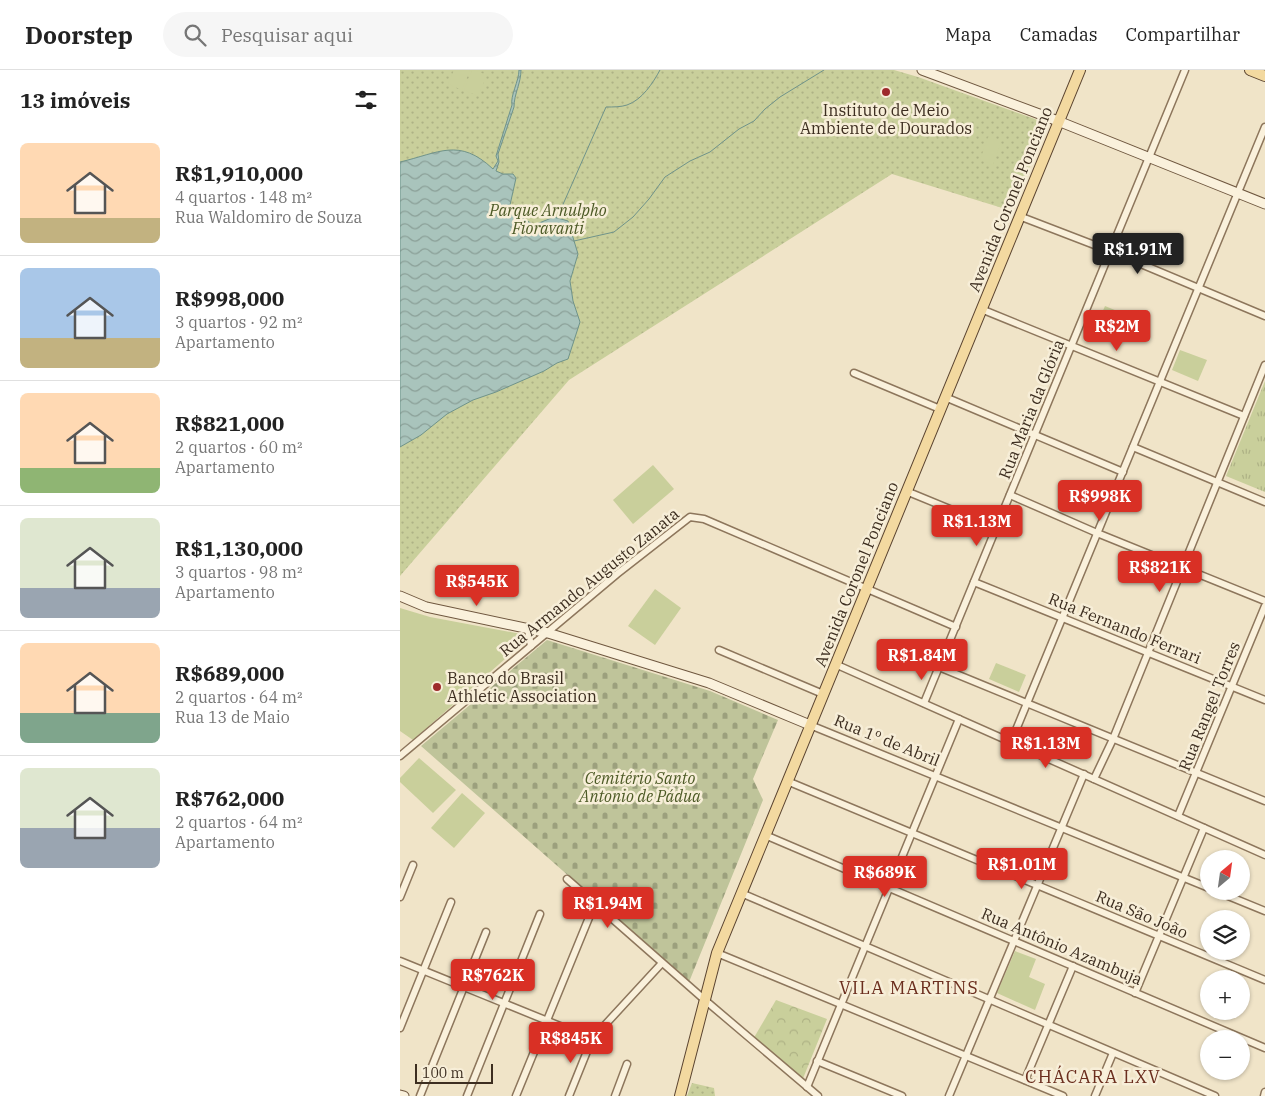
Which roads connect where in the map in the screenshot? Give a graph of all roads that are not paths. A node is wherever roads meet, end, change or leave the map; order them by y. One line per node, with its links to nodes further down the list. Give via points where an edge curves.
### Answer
1 (922, 70): 6 (street)
2 (1080, 70): 6 (main road, Avenida Coronel Ponciano)
3 (1185, 70): 8 (street, Rua Maria da Glória)
4 (1250, 70): 5 (main road)
5 (1265, 76)
6 (1058, 120): 8 (street); 11 (main road, Avenida Coronel Ponciano)
7 (1265, 127): 9 (street)
8 (1149, 158): 9 (street); 12 (street, Rua Maria da Glória)
9 (1238, 193): 10 (street); 13 (street)
10 (1265, 204)
11 (1019, 216): 12 (street); 14 (main road, Avenida Coronel Ponciano)
12 (1110, 252): 13 (street); 16 (street, Rua Maria da Glória)
13 (1198, 288): 15 (street); 19 (street)
14 (981, 309): 16 (street); 20 (main road, Avenida Coronel Ponciano)
15 (1265, 316)
16 (1072, 345): 19 (street); 23 (street, Rua Maria da Glória)
17 (1265, 365): 22 (street)
18 (854, 373): 21 (street)
19 (1160, 381): 22 (street); 24 (street)
20 (945, 397): 21 (main road, Avenida Coronel Ponciano); 23 (street)
21 (940, 410): 27 (main road, Avenida Coronel Ponciano)
22 (1244, 416): 26 (street)
23 (1035, 434): 25 (street); 28 (street, Rua Maria da Glória)
24 (1133, 447): 25 (street); 26 (street)
25 (1123, 472): 31 (street)
26 (1217, 482): 29 (street); 32 (street)
27 (906, 491): 30 (street); 34 (main road, Avenida Coronel Ponciano)
28 (1010, 495): 30 (street, Rua Maria da Glória); 31 (street)
29 (1265, 502)
30 (996, 528): 33 (street, Rua Maria da Glória)
31 (1097, 533): 32 (street); 38 (street)
32 (1182, 568): 36 (street); 44 (street)
33 (974, 582): 38 (street, Rua Fernando Ferrari); 39 (street, Rua Maria da Glória)
34 (866, 588): 39 (street, Rua Armando Augusto Zanata); 41 (street, Rua Armando Augusto Zanata, via 704,518 690,517); 45 (main road, Avenida Coronel Ponciano)
35 (400, 596): 40 (street, Rua 1º de Abril, via 426,607)
36 (1265, 601)
37 (1265, 606): 47 (street, Rua Rangel Torres)
38 (1062, 618): 44 (street, Rua Fernando Ferrari); 51 (street)
39 (956, 627): 46 (street, Rua Maria da Glória)
40 (528, 630): 41 (street, Rua 1º de Abril); 42 (street)
41 (548, 633): 42 (street, Rua Armando Augusto Zanata); 53 (street, Rua 1º de Abril, via 709,683)
42 (531, 646): 56 (street, Rua Armando Augusto Zanata)
43 (719, 650): 48 (street)
44 (1147, 652): 47 (street, Rua Fernando Ferrari); 54 (street)
45 (835, 664): 48 (main road, Avenida Coronel Ponciano); 50 (street)
46 (939, 667): 50 (street, Rua Maria da Glória); 51 (street)
47 (1232, 686): 49 (street, Rua Fernando Ferrari); 57 (street, Rua Rangel Torres)
48 (823, 694): 53 (main road, Avenida Coronel Ponciano)
49 (1265, 700)
50 (924, 703): 52 (street)
51 (1027, 703): 54 (street); 55 (street)
52 (959, 719): 55 (street); 59 (street)
53 (810, 725): 59 (street, Rua 1º de Abril); 61 (main road, Avenida Coronel Ponciano)
54 (1113, 739): 57 (street); 60 (street)
55 (1011, 742): 58 (street)
56 (400, 756)
57 (1196, 772): 62 (street); 63 (street, Rua Rangel Torres)
58 (1084, 774): 60 (street); 64 (street)
59 (935, 776): 64 (street, Rua 1º de Abril); 66 (street)
60 (1094, 779): 63 (street)
61 (787, 781): 66 (street, Rua São João); 67 (main road, Avenida Coronel Ponciano)
62 (1265, 801)
63 (1178, 816): 65 (street)
64 (1061, 828): 71 (street, Rua 1º de Abril); 73 (street)
65 (1204, 828): 68 (street); 71 (street)
66 (912, 832): 73 (street, Rua São João); 74 (street)
67 (765, 835): 74 (street, Rua Antônio Azambuja); 75 (main road, Avenida Coronel Ponciano)
68 (1264, 852)
69 (413, 865): 76 (street)
70 (567, 878): 79 (street)
71 (1184, 878): 72 (street, Rua 1º de Abril); 83 (street)
72 (1200, 884)
73 (1037, 885): 83 (street, Rua São João); 84 (street)
74 (889, 888): 84 (street, Rua Antônio Azambuja); 85 (street)
75 (741, 893): 85 (street); 86 (main road, Avenida Coronel Ponciano)
76 (400, 897)
77 (1238, 900): 80 (street)
78 (451, 902): 90 (street)
79 (595, 903): 88 (street); 98 (street)
80 (1265, 911)
81 (540, 914): 96 (street)
82 (486, 932): 92 (street)
83 (1159, 936): 91 (street, Rua São João); 93 (street)
84 (1014, 941): 89 (street, Rua Antônio Azambuja); 95 (street)
85 (864, 946): 95 (street); 97 (street)
86 (717, 953): 94 (main road, Avenida Coronel Ponciano); 97 (street)
87 (400, 962): 90 (street)
88 (662, 963): 94 (street); 101 (street)
89 (1074, 966): 93 (street, Rua Antônio Azambuja); 99 (street)
90 (423, 971): 92 (street); 100 (street)
91 (1265, 980)
92 (463, 987): 96 (street); 112 (street)
93 (1135, 993): 102 (street, Rua Antônio Azambuja)
94 (704, 1000): 108 (street); 117 (main road, Avenida Coronel Ponciano)
95 (989, 1000): 99 (street); 104 (street)
96 (504, 1003): 98 (street); 113 (street)
97 (840, 1004): 104 (street); 105 (street)
98 (546, 1021): 101 (street); 114 (street)
99 (1049, 1025): 103 (street); 107 (street)
100 (400, 1028)
101 (594, 1037): 115 (street)
102 (1265, 1048)
103 (1113, 1052): 122 (street); 123 (street)
104 (966, 1056): 107 (street); 120 (street)
105 (817, 1061): 108 (street); 119 (street)
106 (627, 1064): 116 (street)
107 (1025, 1080): 121 (street)
108 (808, 1087): 118 (street)
109 (1265, 1092): 124 (street)
110 (400, 1095): 111 (street)
111 (404, 1096)
112 (420, 1096)
113 (467, 1096)
114 (516, 1096)
115 (569, 1096)
116 (615, 1096)
117 (680, 1096)
118 (818, 1096)
119 (902, 1096)
120 (949, 1096)
121 (1063, 1096)
122 (1095, 1096)
123 (1215, 1096)
124 (1264, 1096)

